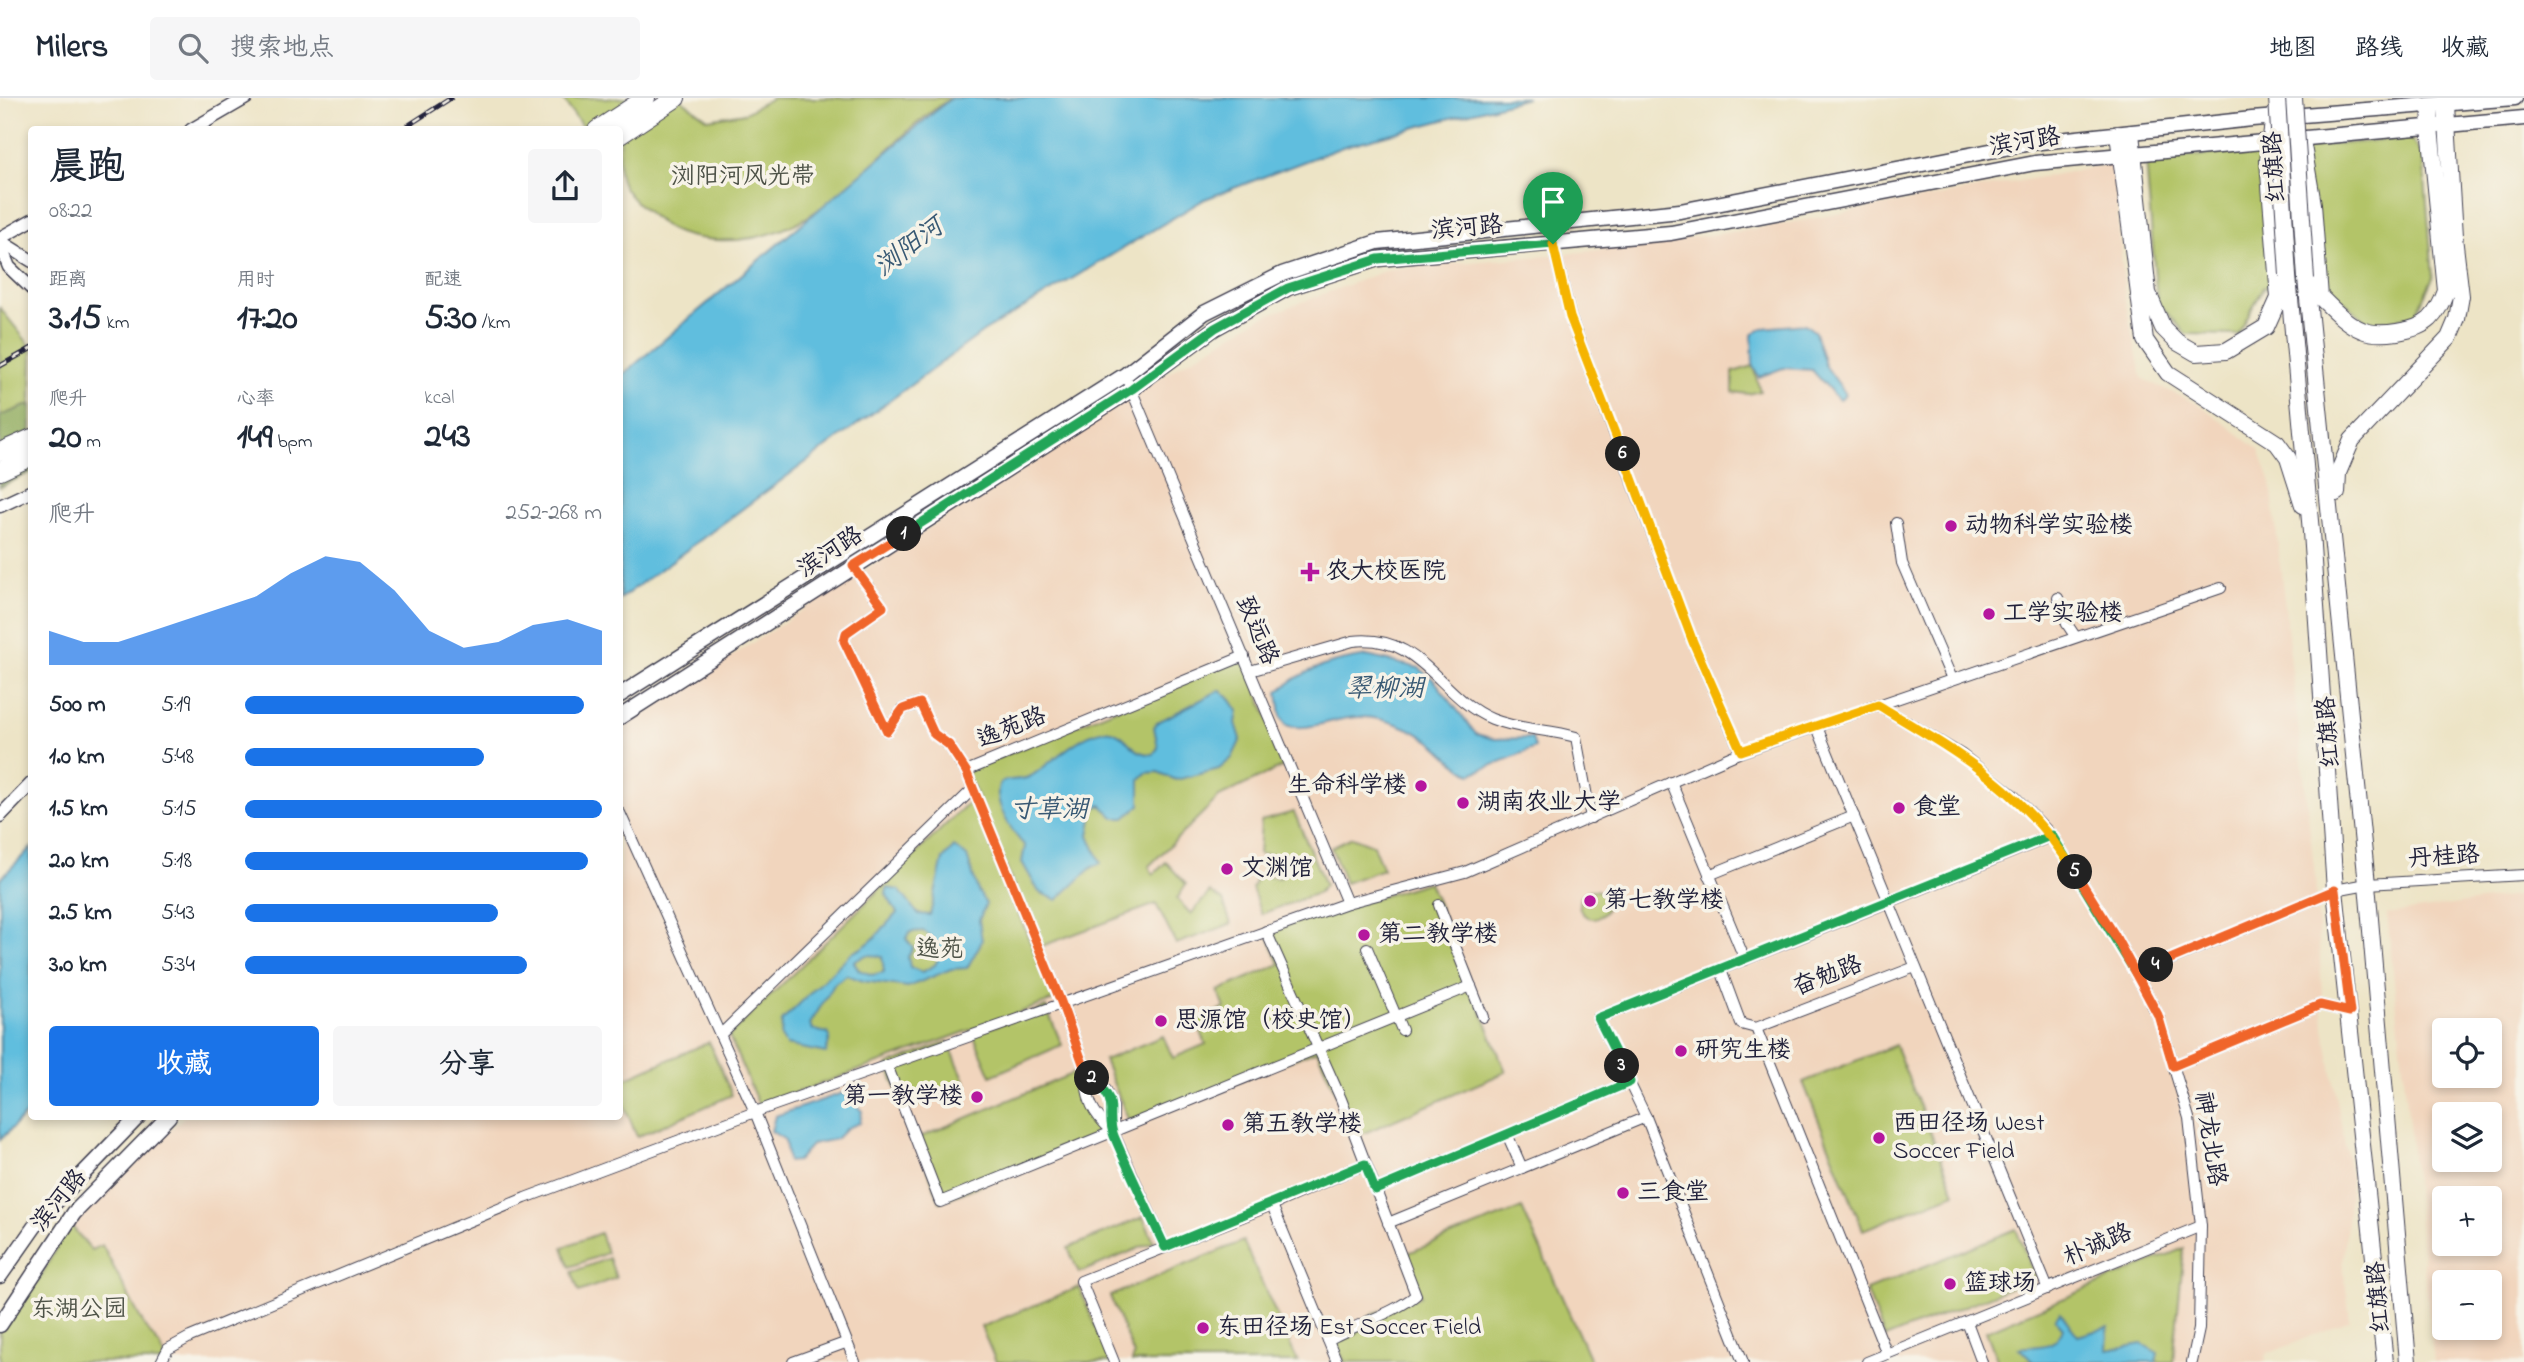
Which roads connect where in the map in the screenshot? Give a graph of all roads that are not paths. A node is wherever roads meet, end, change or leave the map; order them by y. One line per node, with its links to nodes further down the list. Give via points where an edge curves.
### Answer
1 (246, 98): 9 (street)
2 (646, 98): 10 (highway)
3 (676, 98): 12 (highway)
4 (2276, 98): 14 (main road, via 2267,161 2279,298 2266,327 2226,351 2196,354 2177,342 2154,314); 30 (main road, 红旗路, bridge)
5 (2294, 98): 11 (main road, via 2313,204 2320,297 2363,331 2389,332 2428,321 2446,291); 29 (main road, 红旗路, bridge, via 2306,279)
6 (2515, 98): 7 (main road, 滨河路)
7 (2439, 106): 11 (main road); 13 (main road, 滨河路, via 2252,119)
8 (2524, 118): 11 (main road, 滨河路)
9 (198, 126)
10 (603, 126)
11 (2438, 127): 14 (main road, 滨河路); 29 (main road, via 2461,296 2458,319 2449,338 2352,440 2338,473)
12 (623, 133)
13 (2124, 134): 14 (main road); 20 (main road, 滨河路, via 2031,144 1680,211 1377,242 1282,274 1203,313)
14 (2128, 153): 17 (main road, 滨河路, via 2035,163 1671,233); 30 (main road, via 2138,307 2145,340 2168,373 2277,443 2288,458)
15 (28, 223): 16 (street)
16 (0, 241): 18 (street); 19 (street, via 9,267)
17 (1553, 244): 21 (main road, 滨河路, via 1378,259 1288,288 1215,328); 42 (street, via 1570,317 1693,642)
18 (28, 258)
19 (28, 285)
20 (1125, 375): 21 (street, 致远路); 38 (main road, 滨河路)
21 (1132, 389): 31 (main road, 滨河路); 35 (street, 致远路)
22 (28, 440): 23 (highway)
23 (0, 452)
24 (28, 458): 25 (highway)
25 (0, 471)
26 (28, 493): 27 (street)
27 (0, 506)
28 (1896, 523): 37 (street, via 1902,563)
29 (2334, 530): 54 (main road, 红旗路)
30 (2311, 532): 55 (main road, 红旗路)
31 (853, 566): 40 (main road, 滨河路); 43 (street, via 883,607 846,633 844,641 887,731 903,709 920,703 934,734 949,745)
32 (2221, 587): 34 (street)
33 (2058, 598): 34 (street)
34 (2075, 636): 37 (street)
35 (1244, 656): 36 (street, 致远路); 43 (street, 逸苑路)
36 (1250, 671): 49 (street, via 1353,641 1368,639 1398,647 1424,662 1455,693 1492,719 1576,737); 57 (street, 致远路)
37 (1952, 680): 39 (street)
38 (623, 693)
39 (1878, 705): 41 (street); 51 (street, 神龙北路, via 1962,755 2013,795)
40 (623, 715)
41 (1817, 727): 42 (street); 48 (street)
42 (1741, 751): 44 (street)
43 (966, 771): 46 (street, 逸苑路)
44 (1671, 782): 49 (street); 52 (street)
45 (28, 787): 47 (street)
46 (974, 788): 66 (street, 逸苑路); 72 (street)
47 (0, 816)
48 (1854, 816): 52 (street); 56 (street)
49 (1591, 818): 57 (street, via 1465,872)
50 (623, 820): 72 (street)
51 (2052, 835): 56 (street); 64 (street, 神龙北路)
52 (1709, 874): 61 (street)
53 (2524, 875): 54 (street, 丹桂路)
54 (2367, 884): 55 (street, 丹桂路); 108 (main road, 红旗路)
55 (2335, 890): 64 (street, 丹桂路); 67 (main road, 红旗路)
56 (1889, 902): 61 (street); 62 (street)
57 (1346, 903): 59 (street)
58 (1439, 905): 65 (street)
59 (1266, 931): 66 (street); 73 (street)
60 (1367, 948): 68 (street)
61 (1745, 960): 63 (street)
62 (1915, 967): 70 (street, 奋勉路); 92 (street)
63 (1721, 970): 70 (street, via 1741,1024); 77 (street, via 1598,1018)
64 (2136, 974): 75 (street, 神龙北路, via 2158,1015)
65 (1471, 986): 68 (street); 69 (street)
66 (1061, 1002): 74 (street); 76 (street, 逸苑路)
67 (2350, 1012): 75 (street, via 2320,1005); 107 (main road, 红旗路)
68 (1396, 1017): 71 (street); 73 (street)
69 (1483, 1017)
70 (1756, 1028): 97 (street)
71 (1402, 1030)
72 (720, 1035): 78 (street)
73 (1318, 1050): 82 (street); 84 (street)
74 (887, 1065): 78 (street); 82 (street, via 940,1202)
75 (2173, 1066): 89 (street, 神龙北路, via 2189,1118)
76 (1086, 1072): 82 (street, 逸苑路, via 1109,1098); 82 (street, via 1086,1096 1093,1114)
77 (1630, 1082): 79 (street); 83 (street)
78 (755, 1112): 96 (street); 98 (street, via 525,1198 190,1337 168,1349)
79 (1646, 1117): 85 (street); 103 (street)
80 (135, 1120): 91 (main road, 滨河路, via 42,1216)
81 (165, 1120): 94 (main road, 滨河路, via 74,1213)
82 (1113, 1132): 90 (street, 逸苑路)
83 (1507, 1134): 85 (street); 86 (street)
84 (1365, 1164): 86 (street); 87 (street)
85 (1522, 1168): 88 (street)
86 (1375, 1190): 88 (street)
87 (1272, 1205): 90 (street); 95 (street)
88 (1388, 1223): 95 (street, via 1416,1295 1405,1305)
89 (2200, 1226): 92 (street, 朴诚路); 106 (street, 神龙北路, via 2199,1329)
90 (1165, 1247): 101 (street, via 1081,1280)
91 (0, 1276)
92 (2049, 1289): 93 (street, 朴诚路, via 2055,1287)
93 (1966, 1322): 97 (street, 朴诚路); 105 (street)
94 (0, 1325)
95 (1328, 1340): 102 (street)
96 (845, 1342): 99 (street); 100 (street)
97 (1887, 1354): 104 (street, 朴诚路)
98 (161, 1362)
99 (793, 1362)
100 (855, 1362)
101 (1114, 1362)
102 (1337, 1362)
103 (1743, 1362)
104 (1867, 1362)
105 (1982, 1362)
106 (2192, 1362)
107 (2385, 1362)
108 (2408, 1362)

